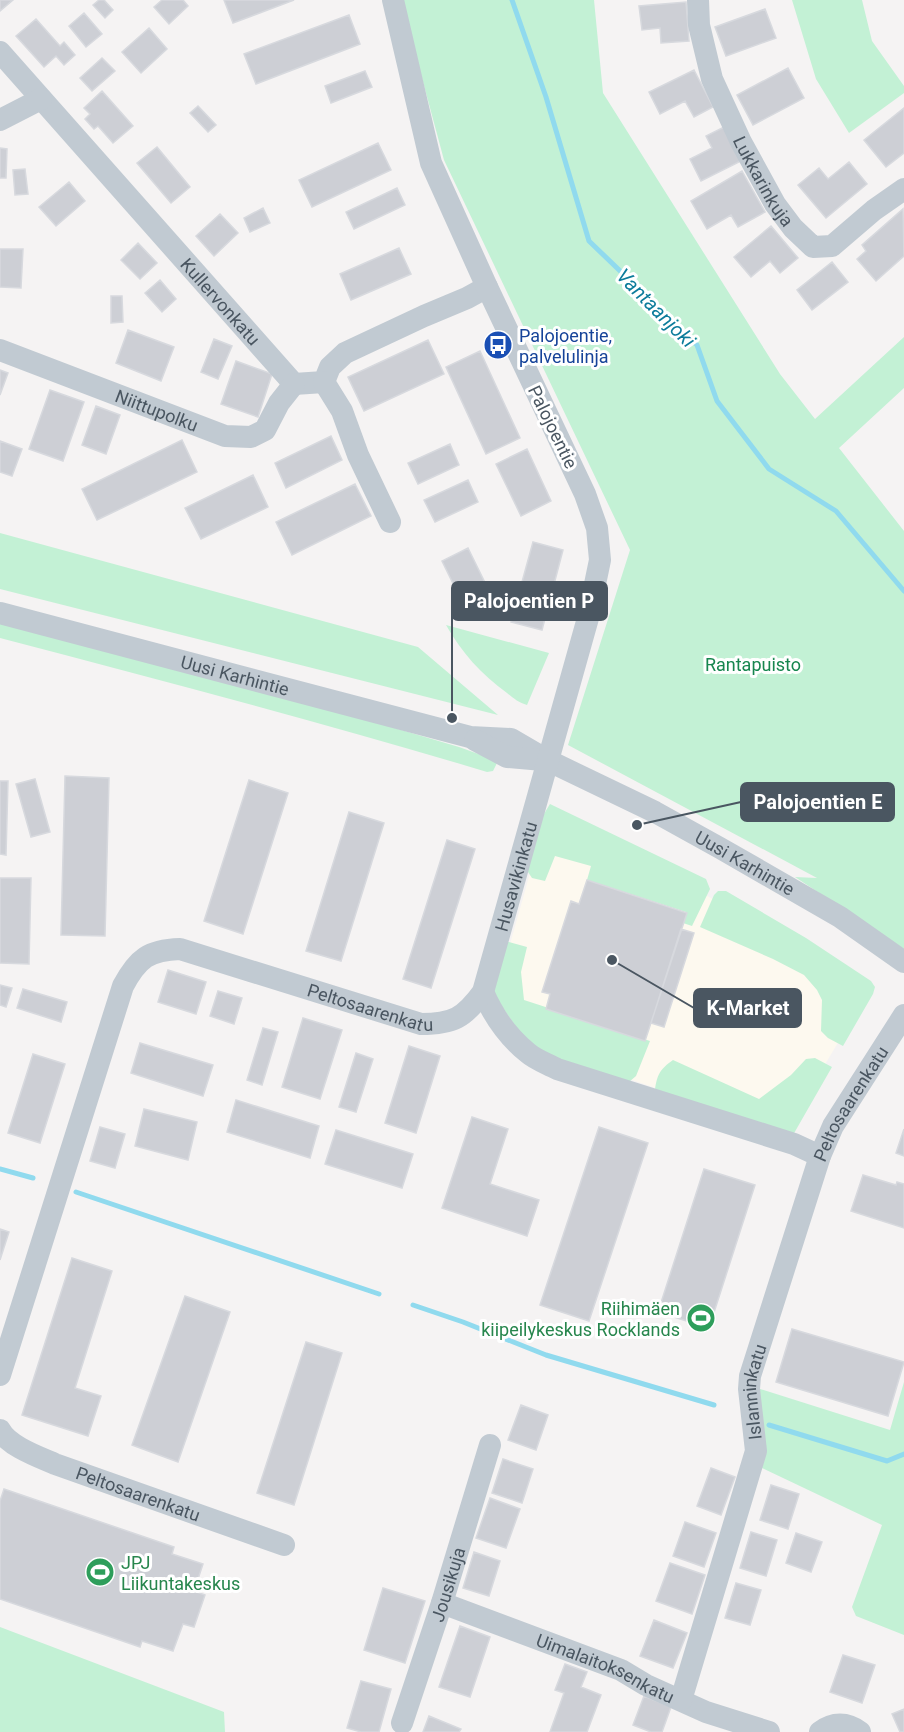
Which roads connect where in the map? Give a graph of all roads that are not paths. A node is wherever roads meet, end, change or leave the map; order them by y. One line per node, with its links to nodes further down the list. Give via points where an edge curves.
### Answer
1 (393, 0): 7 (street, Palojoentie, via 431,163)
2 (698, 0): 6 (street, Lukkarinkuja, via 699,25 712,79 776,204 806,241 813,247 832,246)
3 (0, 52): 4 (street, Kullervonkatu)
4 (41, 99): 5 (street); 10 (street, Kullervonkatu)
5 (0, 120)
6 (904, 190)
7 (487, 287): 9 (street, via 345,353 330,367); 13 (street, Palojoentie, via 585,494 597,528 600,560 588,618)
8 (0, 350): 10 (street, Niittupolku, via 225,436 251,437 265,430)
9 (324, 382): 10 (street); 11 (street, via 342,411)
10 (294, 384)
11 (390, 522)
12 (0, 613): 13 (street, Uusi Karhintie, via 470,737 507,757)
13 (547, 760): 14 (street, Uusi Karhintie, via 720,848 840,917); 15 (street, Husavikinkatu)
14 (904, 962)
15 (483, 992): 17 (street, Peltosaarenkatu, via 492,1012 513,1039 529,1054 557,1069 794,1144); 18 (street, Peltosaarenkatu, via 461,1017 441,1024 421,1024 180,950 146,956 133,968 123,986)
16 (904, 1015): 17 (street, Peltosaarenkatu, via 832,1126)
17 (820, 1156): 23 (street, Islanninkatu, via 750,1376 756,1451)
18 (0, 1375)
19 (0, 1430): 21 (street, Peltosaarenkatu, via 22,1449 55,1464)
20 (490, 1445): 22 (street, Jousikuja)
21 (284, 1545)
22 (442, 1603): 23 (street, Uimalaitoksenkatu, via 621,1670); 24 (street, Jousikuja)
23 (681, 1700): 25 (street, Uimalaitoksenkatu)
24 (402, 1723)
25 (770, 1732)
26 (820, 1732): 27 (street, via 843,1724)
27 (860, 1732)

